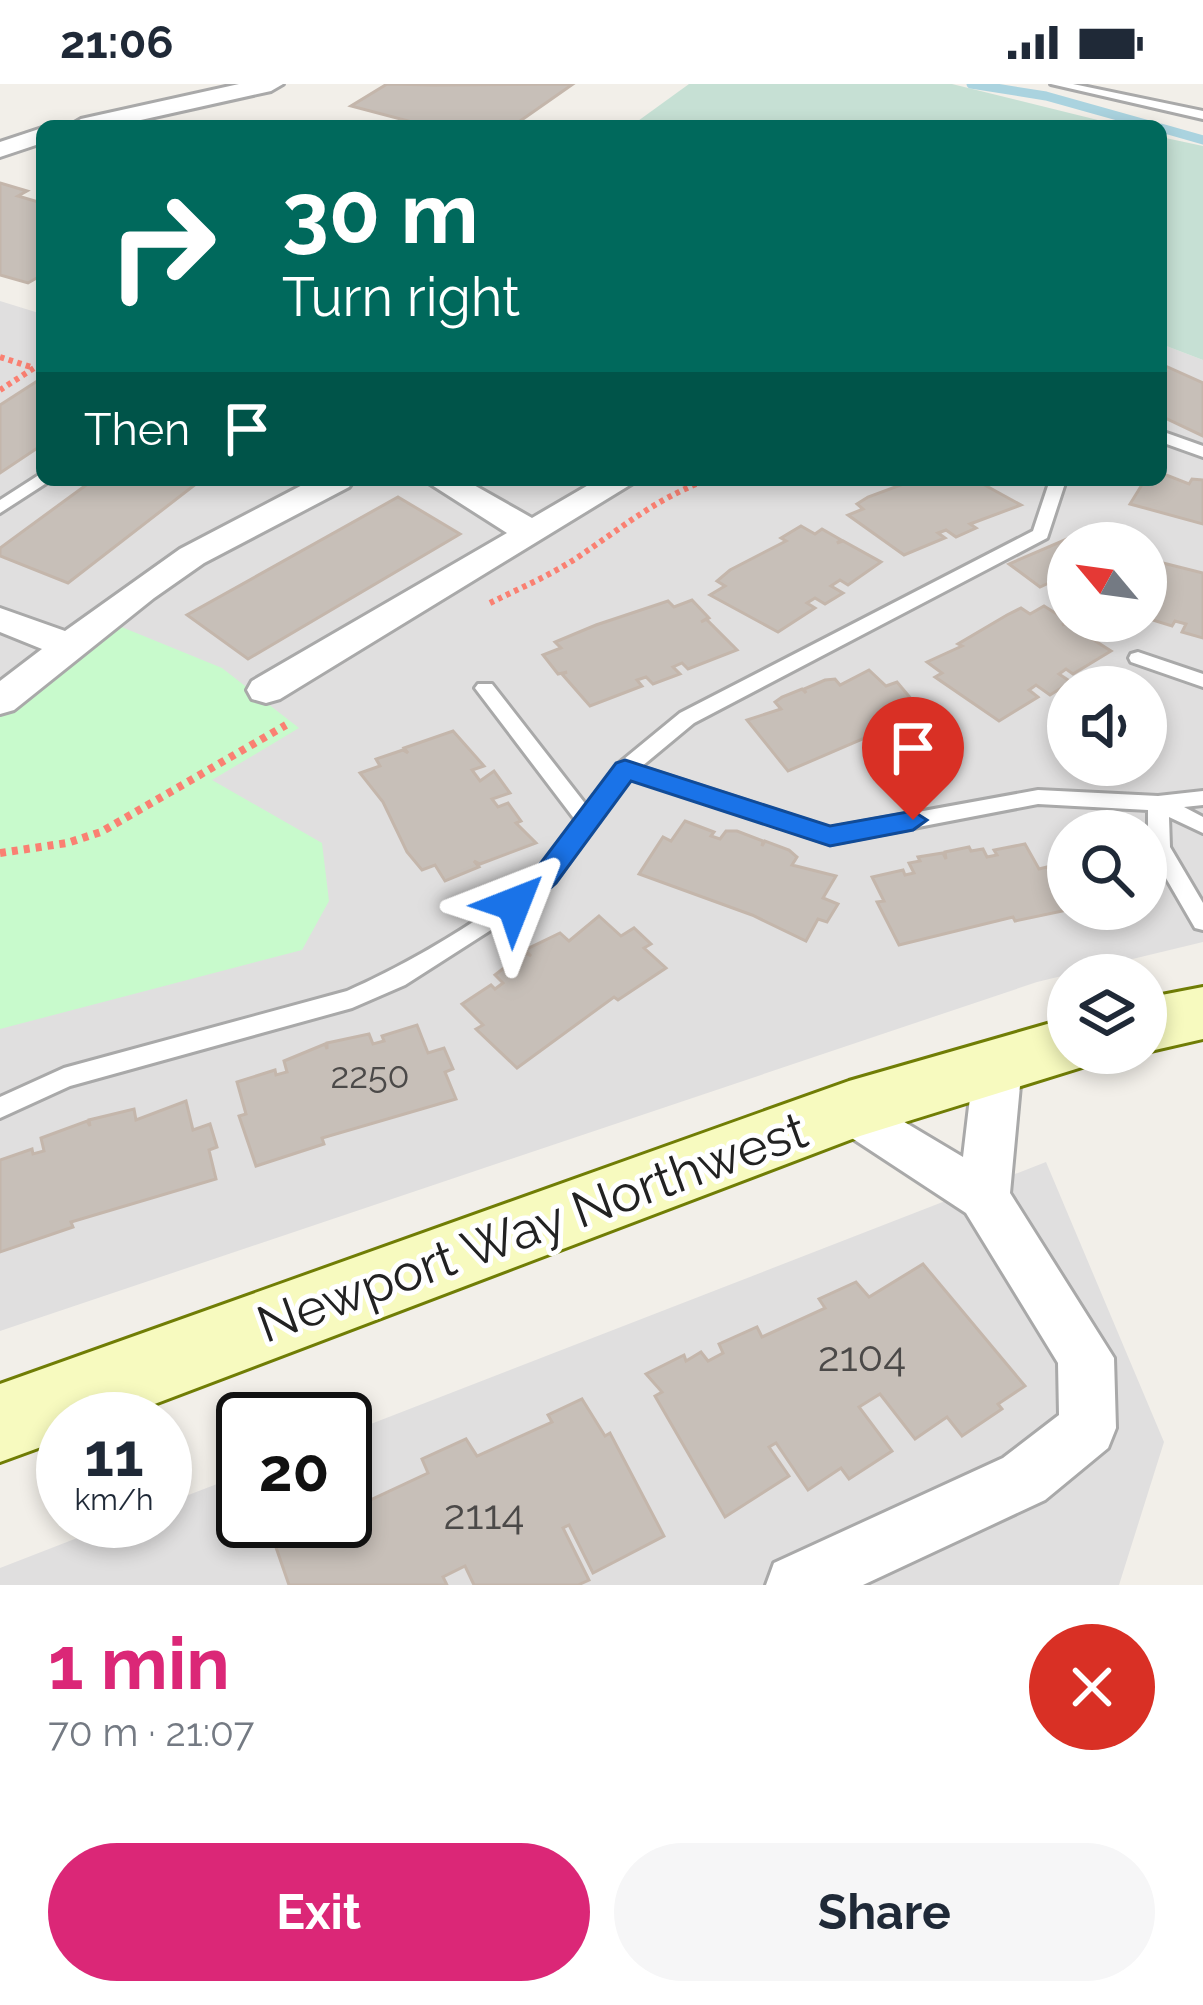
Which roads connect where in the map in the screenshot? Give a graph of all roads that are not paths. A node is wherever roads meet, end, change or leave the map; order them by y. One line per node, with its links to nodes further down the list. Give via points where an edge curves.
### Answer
1 (1057, 84): 4 (lane)
2 (1105, 84): 4 (lane)
3 (260, 90): 6 (street)
4 (1091, 91): 5 (lane)
5 (1203, 115)
6 (111, 120)
7 (36, 137): 8 (street)
8 (0, 150)
9 (1167, 438): 10 (lane)
10 (1203, 452)
11 (36, 482): 16 (lane)
12 (326, 486): 19 (street, via 192,556)
13 (451, 486): 17 (street)
14 (611, 486): 17 (street)
15 (1056, 486): 25 (lane, via 1041,534 721,698)
16 (0, 508)
17 (531, 532): 23 (street)
18 (0, 619): 19 (street)
19 (68, 646): 24 (street)
20 (1138, 658): 21 (lane)
21 (1203, 681)
22 (485, 688): 28 (lane)
23 (266, 690)
24 (0, 701)
25 (625, 769): 27 (lane, via 830,836 1038,797); 28 (lane)
26 (1203, 798): 27 (lane)
27 (1158, 803): 29 (lane); 30 (lane, via 1159,848)
28 (586, 819): 35 (lane, via 547,876 514,904 397,979 352,999 64,1078)
29 (1203, 826)
30 (1203, 922)
31 (1203, 1013): 32 (street)
32 (1167, 1021)
33 (1047, 1051): 34 (street, Newport Way Northwest)
34 (998, 1064): 36 (street, Newport Way Northwest); 37 (street)
35 (0, 1108)
36 (848, 1110): 37 (street); 38 (street, Newport Way Northwest)
37 (984, 1197): 39 (street, via 1087,1358 1088,1428 1024,1479)
38 (0, 1423)
39 (796, 1585)

